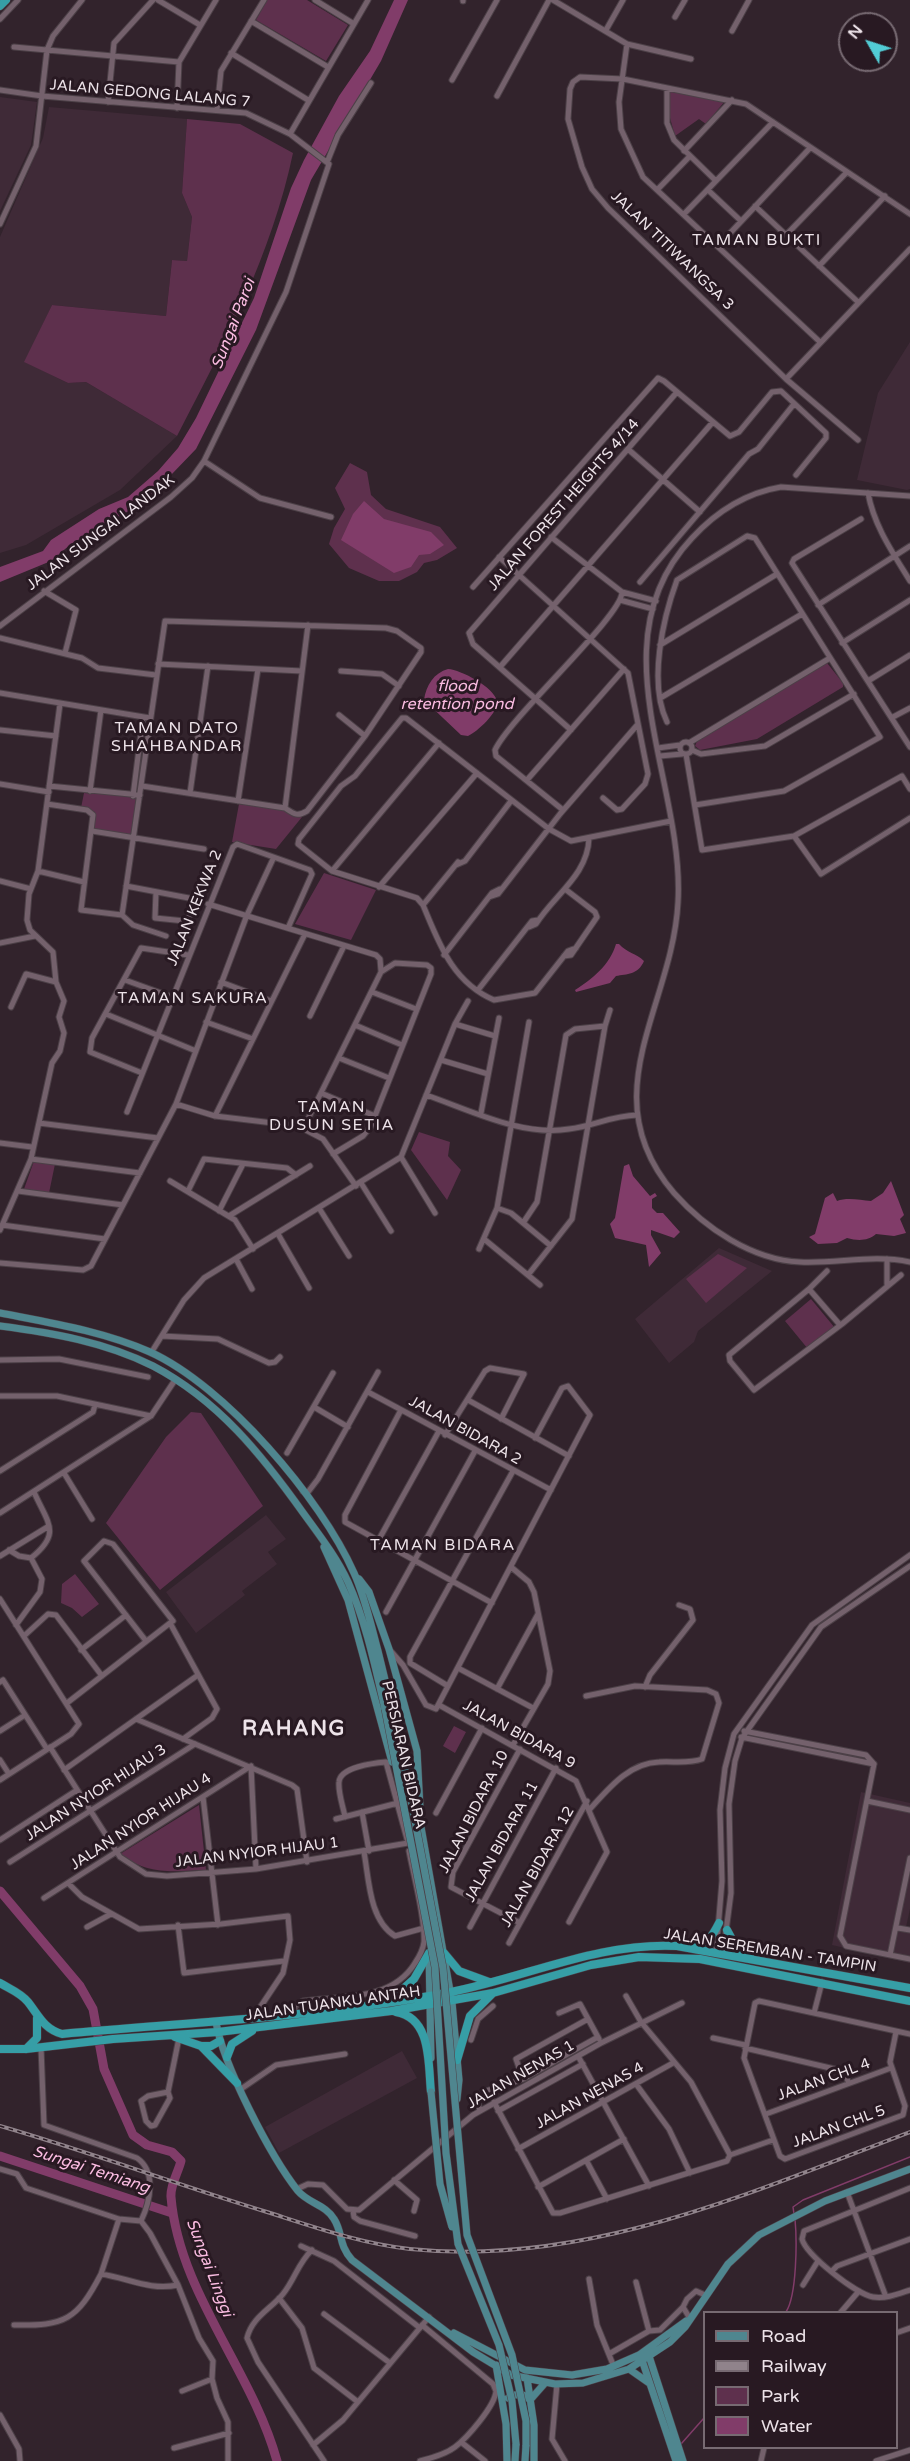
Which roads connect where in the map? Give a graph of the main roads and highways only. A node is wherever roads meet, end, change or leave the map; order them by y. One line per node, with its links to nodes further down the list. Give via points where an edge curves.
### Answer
1 (6, 0): 2 (highway)
2 (0, 6)
3 (0, 1313): 6 (main road, via 111,1338 151,1353 202,1384 246,1422 302,1490 336,1538)
4 (0, 1326): 5 (main road, via 61,1335 113,1349 175,1380 229,1421)
5 (315, 1529): 10 (main road, PERSIARAN BIDARA, via 348,1600 369,1669 392,1760); 42 (main road, PERSIARAN BIDARA, bridge, via 356,1604 385,1709 428,1922 446,2153)
6 (355, 1574): 11 (main road, PERSIARAN BIDARA, via 369,1592 389,1649 417,1751 421,1827); 40 (main road, PERSIARAN BIDARA, bridge, via 392,1703 443,1968)
7 (719, 1923): 9 (highway, via 706,1942)
8 (727, 1930): 12 (highway, via 735,1945)
9 (677, 1946): 12 (highway, JALAN SEREMBAN - TAMPIN); 16 (highway, JALAN SEREMBAN - TAMPIN, via 623,1947)
10 (429, 1953): 14 (main road, PERSIARAN BIDARA); 21 (highway, via 414,1979)
11 (444, 1953): 13 (main road, PERSIARAN BIDARA); 16 (highway, via 459,1971)
12 (756, 1961): 17 (highway, JALAN SEREMBAN - TAMPIN)
13 (447, 1972): 14 (main road, via 438,1983); 18 (main road, PERSIARAN BIDARA)
14 (430, 1980): 20 (main road, PERSIARAN BIDARA)
15 (0, 1983): 26 (highway, via 28,2002)
16 (491, 1983): 18 (highway, JALAN SEREMBAN - TAMPIN)
17 (910, 1988)
18 (450, 1992): 20 (highway, JALAN TUANKU ANTAH); 23 (main road, PERSIARAN BIDARA)
19 (493, 1993): 22 (highway, JALAN SEREMBAN - TAMPIN, via 564,1978 619,1959 656,1956 699,1959); 23 (highway, JALAN SEREMBAN - TAMPIN); 37 (highway, via 470,2016)
20 (430, 1995): 21 (highway, JALAN TUANKU ANTAH); 24 (main road, PERSIARAN BIDARA)
21 (390, 2001): 27 (highway, JALAN TUANKU ANTAH)
22 (910, 2001)
23 (452, 2002): 24 (highway, JALAN TUANKU ANTAH); 29 (main road, PERSIARAN BIDARA)
24 (431, 2005): 25 (highway, JALAN TUANKU ANTAH); 31 (main road, PERSIARAN BIDARA)
25 (391, 2011): 28 (highway, JALAN TUANKU ANTAH); 39 (highway, via 408,2016 423,2032)
26 (37, 2018): 27 (highway, JALAN TUANKU ANTAH, via 54,2032 76,2033); 35 (highway, via 37,2038)
27 (216, 2022): 32 (main road)
28 (259, 2028): 32 (highway, JALAN TUANKU ANTAH); 36 (highway, via 232,2044)
29 (454, 2029): 31 (main road, via 442,2025); 37 (main road, PERSIARAN BIDARA)
30 (168, 2035): 32 (highway, JALAN TUANKU ANTAH); 33 (highway); 35 (highway, JALAN TUANKU ANTAH)
31 (431, 2035): 39 (main road, PERSIARAN BIDARA)
32 (219, 2037): 33 (highway, via 211,2046); 36 (main road)
33 (201, 2046): 38 (highway)
34 (0, 2049): 35 (highway, JALAN TUANKU ANTAH)
35 (26, 2049)
36 (227, 2057): 38 (main road)
37 (457, 2060): 40 (main road, PERSIARAN BIDARA, bridge)
38 (239, 2086): 43 (main road, via 297,2189 334,2219 342,2247 352,2260)
39 (430, 2092): 42 (main road, PERSIARAN BIDARA, bridge, via 440,2184)
40 (455, 2111): 59 (main road, bridge, via 467,2235 512,2355 526,2421)
41 (910, 2169): 44 (main road, via 801,2212 749,2242 728,2264 677,2336)
42 (458, 2244): 58 (main road, bridge, via 499,2345 512,2401)
43 (444, 2328): 45 (main road); 47 (main road)
44 (648, 2354): 46 (main road); 55 (main road)
45 (495, 2356): 47 (main road); 49 (main road)
46 (641, 2358): 48 (main road); 49 (main road, via 572,2375); 51 (main road)
47 (496, 2366): 50 (main road); 54 (main road)
48 (629, 2369): 51 (main road); 52 (main road, via 583,2383)
49 (525, 2370): 50 (main road)
50 (527, 2380): 52 (main road); 53 (main road)
51 (649, 2382): 55 (main road)
52 (545, 2383): 53 (main road)
53 (530, 2400): 54 (main road, via 517,2394 509,2397); 60 (main road)
54 (504, 2410): 57 (main road)
55 (676, 2449): 56 (main road)
56 (679, 2460)
57 (507, 2461)
58 (515, 2461)
59 (525, 2461)
60 (534, 2461)

